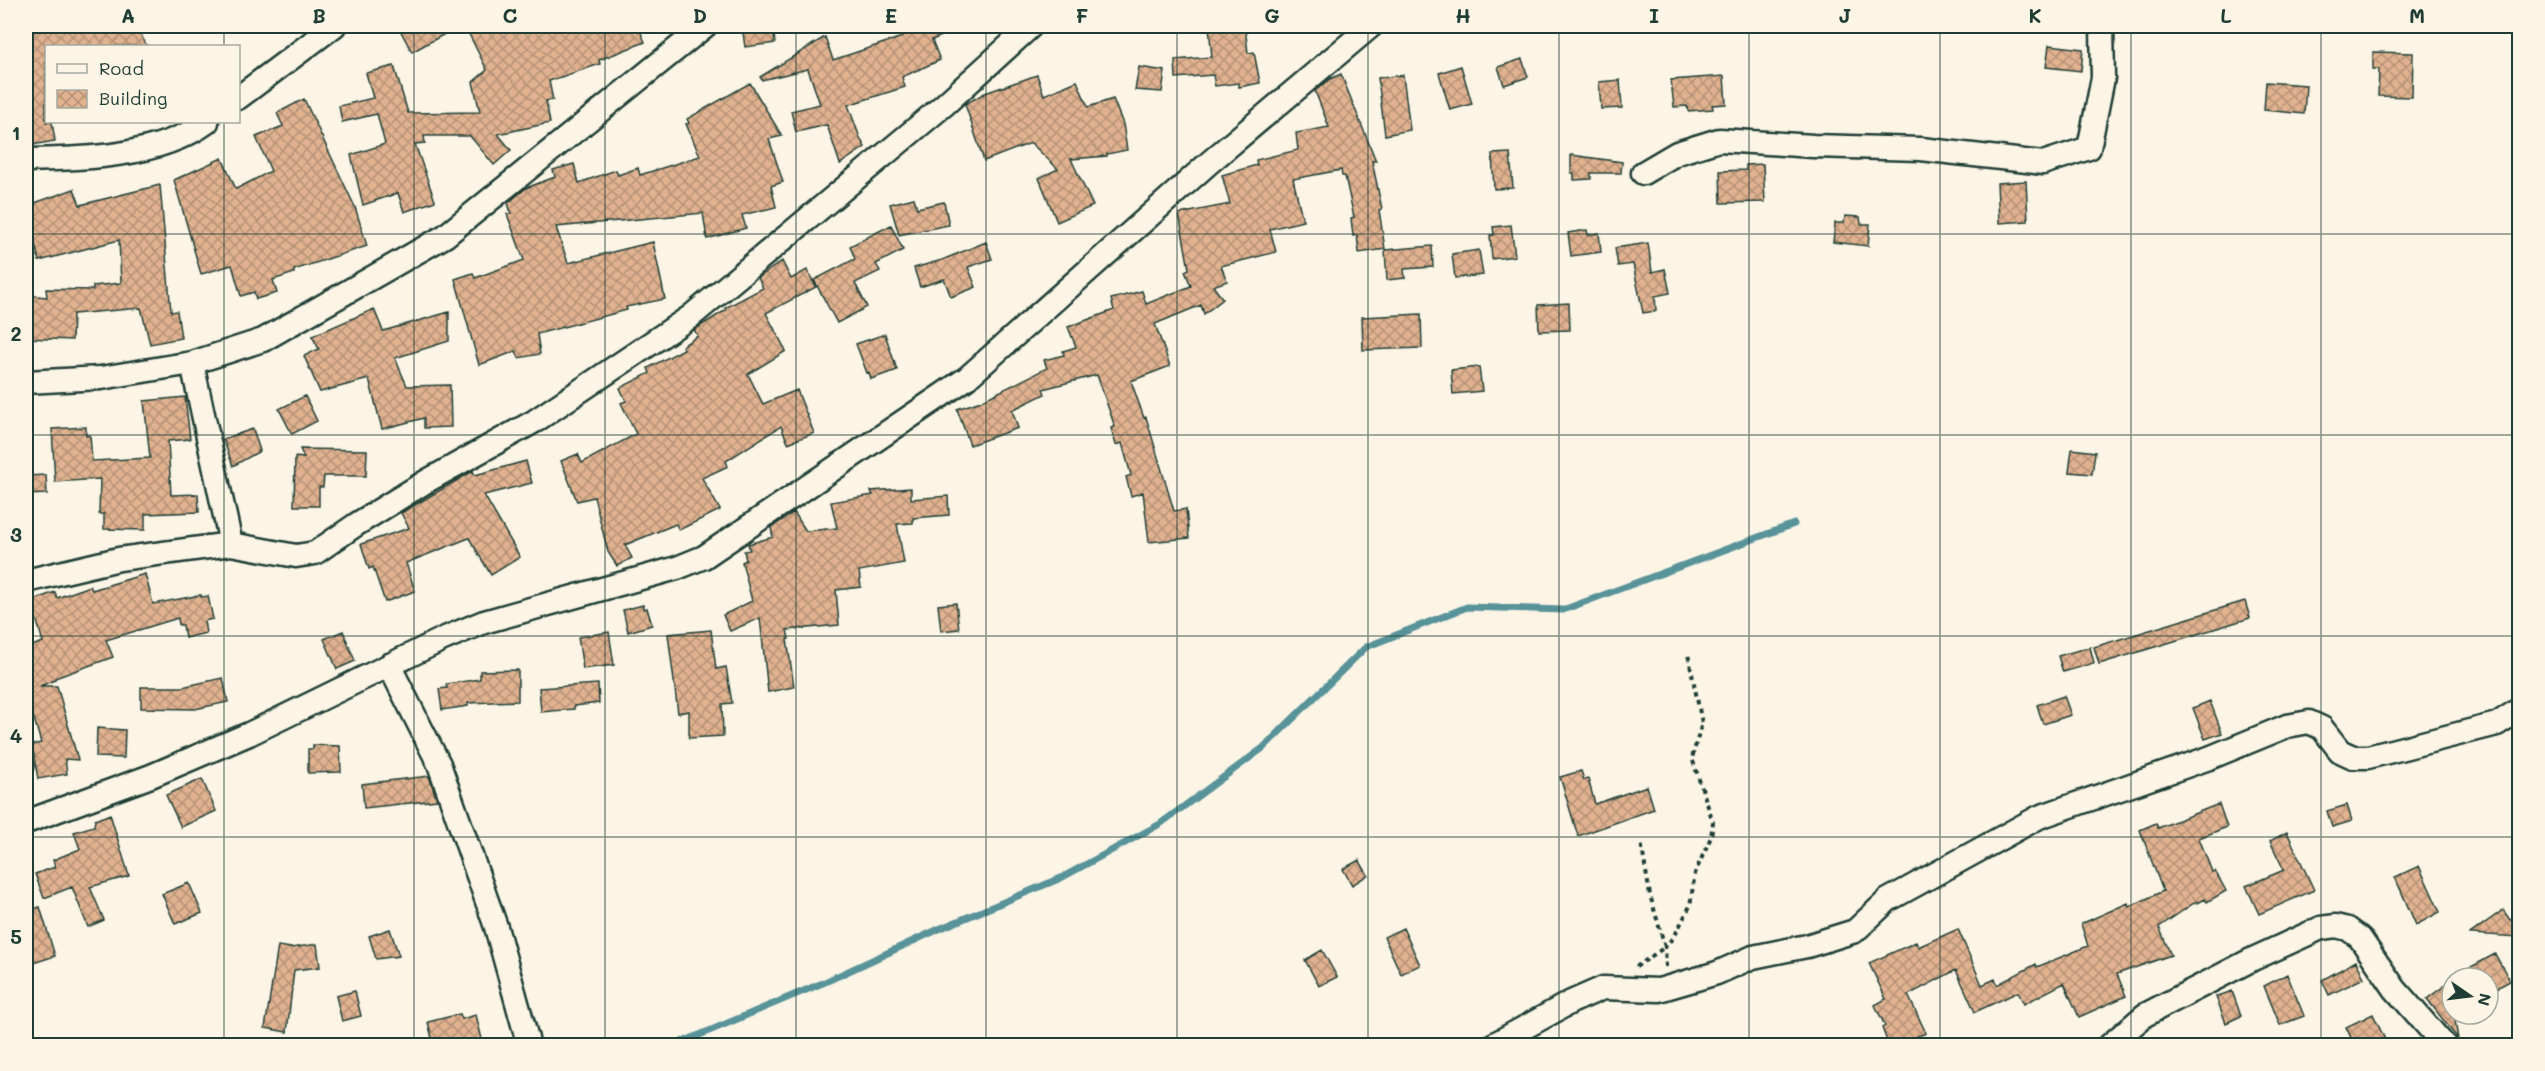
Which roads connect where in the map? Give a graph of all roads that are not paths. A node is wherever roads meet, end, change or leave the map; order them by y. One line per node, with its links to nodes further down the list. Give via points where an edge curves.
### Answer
1 (334, 26): 6 (street)
2 (705, 26): 10 (street, via 445,236 263,340)
3 (1031, 26): 12 (street, via 944,105 690,317 535,421 427,481 315,553 296,556)
4 (1371, 26): 14 (street, via 1210,162 967,378 732,540 676,568 484,622)
5 (2102, 26): 9 (street, via 2103,78 2089,148 2043,163 1921,149 1719,140 1677,153)
6 (240, 96)
7 (205, 123): 8 (street, via 165,144 79,159)
8 (26, 160)
9 (1643, 173)
10 (192, 363): 11 (street, via 101,378); 12 (street)
11 (26, 382)
12 (231, 544): 13 (street, via 119,559)
13 (26, 581)
14 (389, 665): 16 (street, via 249,734 151,776); 18 (street, via 439,764 496,927)
15 (2520, 709): 19 (street, via 2497,724 2368,757 2353,757 2340,751 2322,728 2309,722 2287,726 2209,758 2039,817 1888,900 1855,931 1753,957 1717,973 1659,990 1603,988)
16 (26, 822)
17 (2106, 1044): 20 (street, via 2145,1015 2244,964 2321,928 2336,926 2360,938 2395,988)
18 (529, 1046)
19 (1491, 1046)
20 (2445, 1046)

